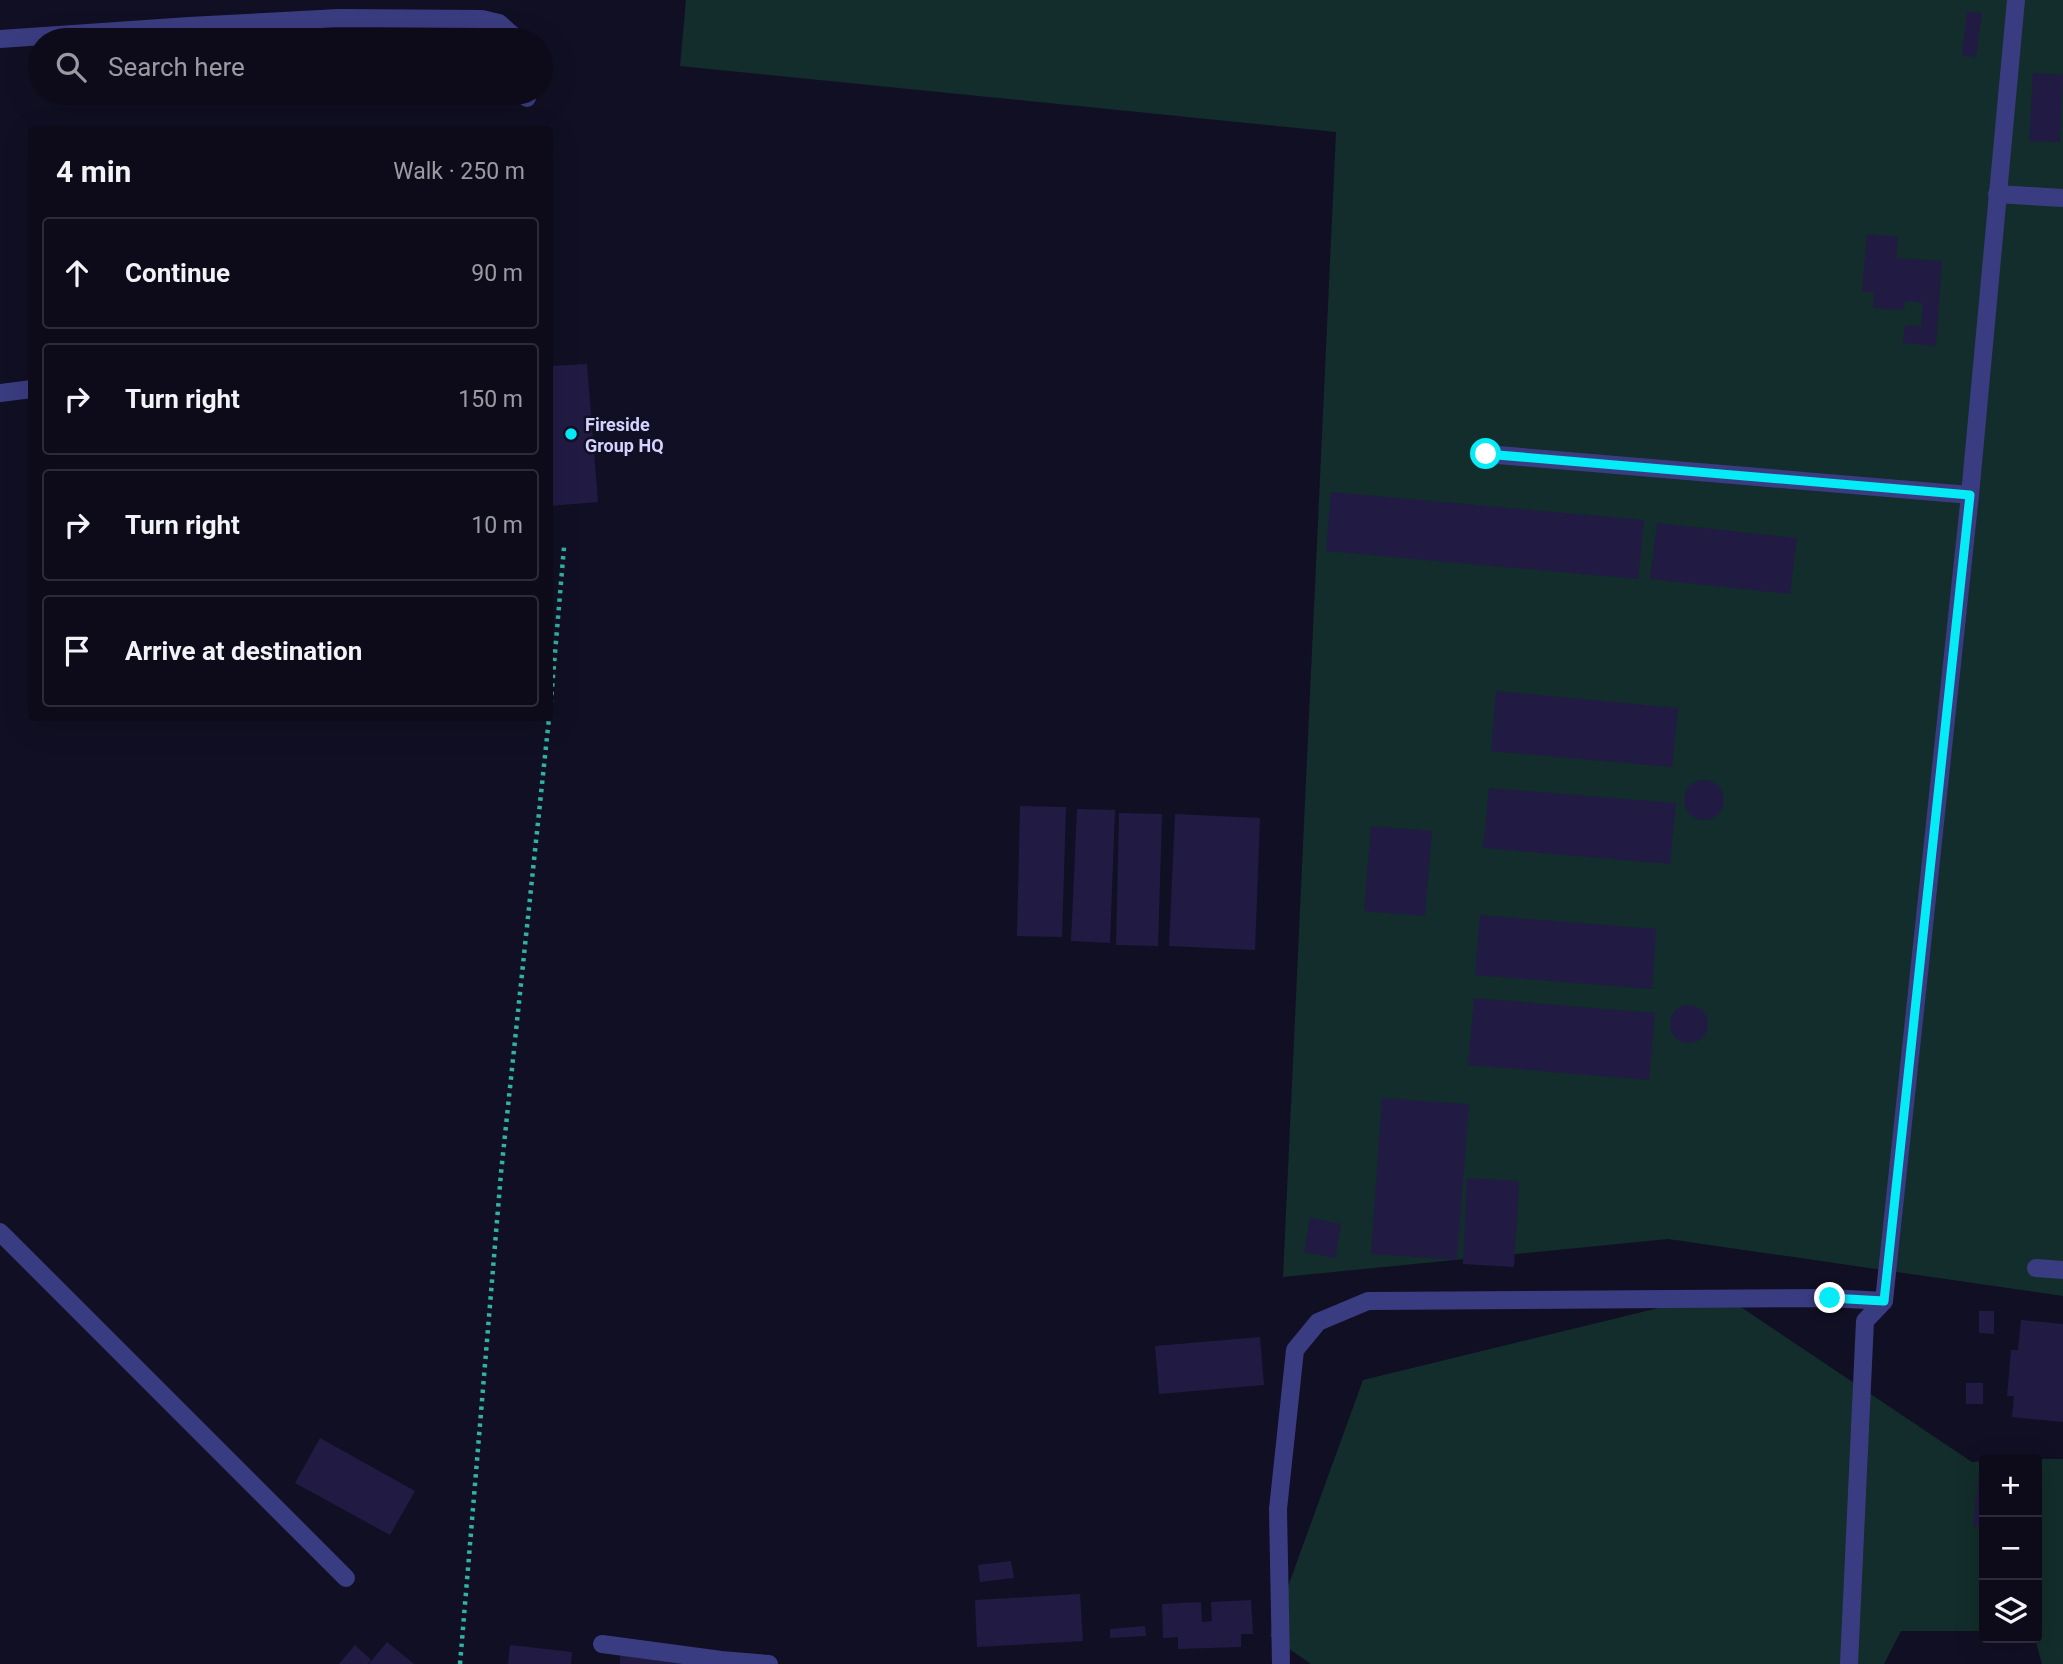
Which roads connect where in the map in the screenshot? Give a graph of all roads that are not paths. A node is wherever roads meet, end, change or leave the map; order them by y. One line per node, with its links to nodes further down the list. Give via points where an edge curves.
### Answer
1 (2016, 0): 6 (street)
2 (160, 28): 3 (street, via 339,18 482,19)
3 (505, 28)
4 (28, 37): 5 (street)
5 (0, 39)
6 (1997, 194): 7 (street); 11 (street)
7 (2063, 198)
8 (28, 390): 9 (street)
9 (0, 393)
10 (1486, 454): 11 (street)
11 (1970, 495): 15 (street)
12 (0, 1232): 16 (street)
13 (2036, 1269): 14 (street)
14 (2063, 1270)
15 (1884, 1301): 19 (street, via 1368,1301 1318,1322 1295,1350 1278,1509); 20 (street, via 1865,1321)
16 (346, 1578)
17 (602, 1644): 18 (street)
18 (769, 1664)
19 (1281, 1664)
20 (1849, 1664)

